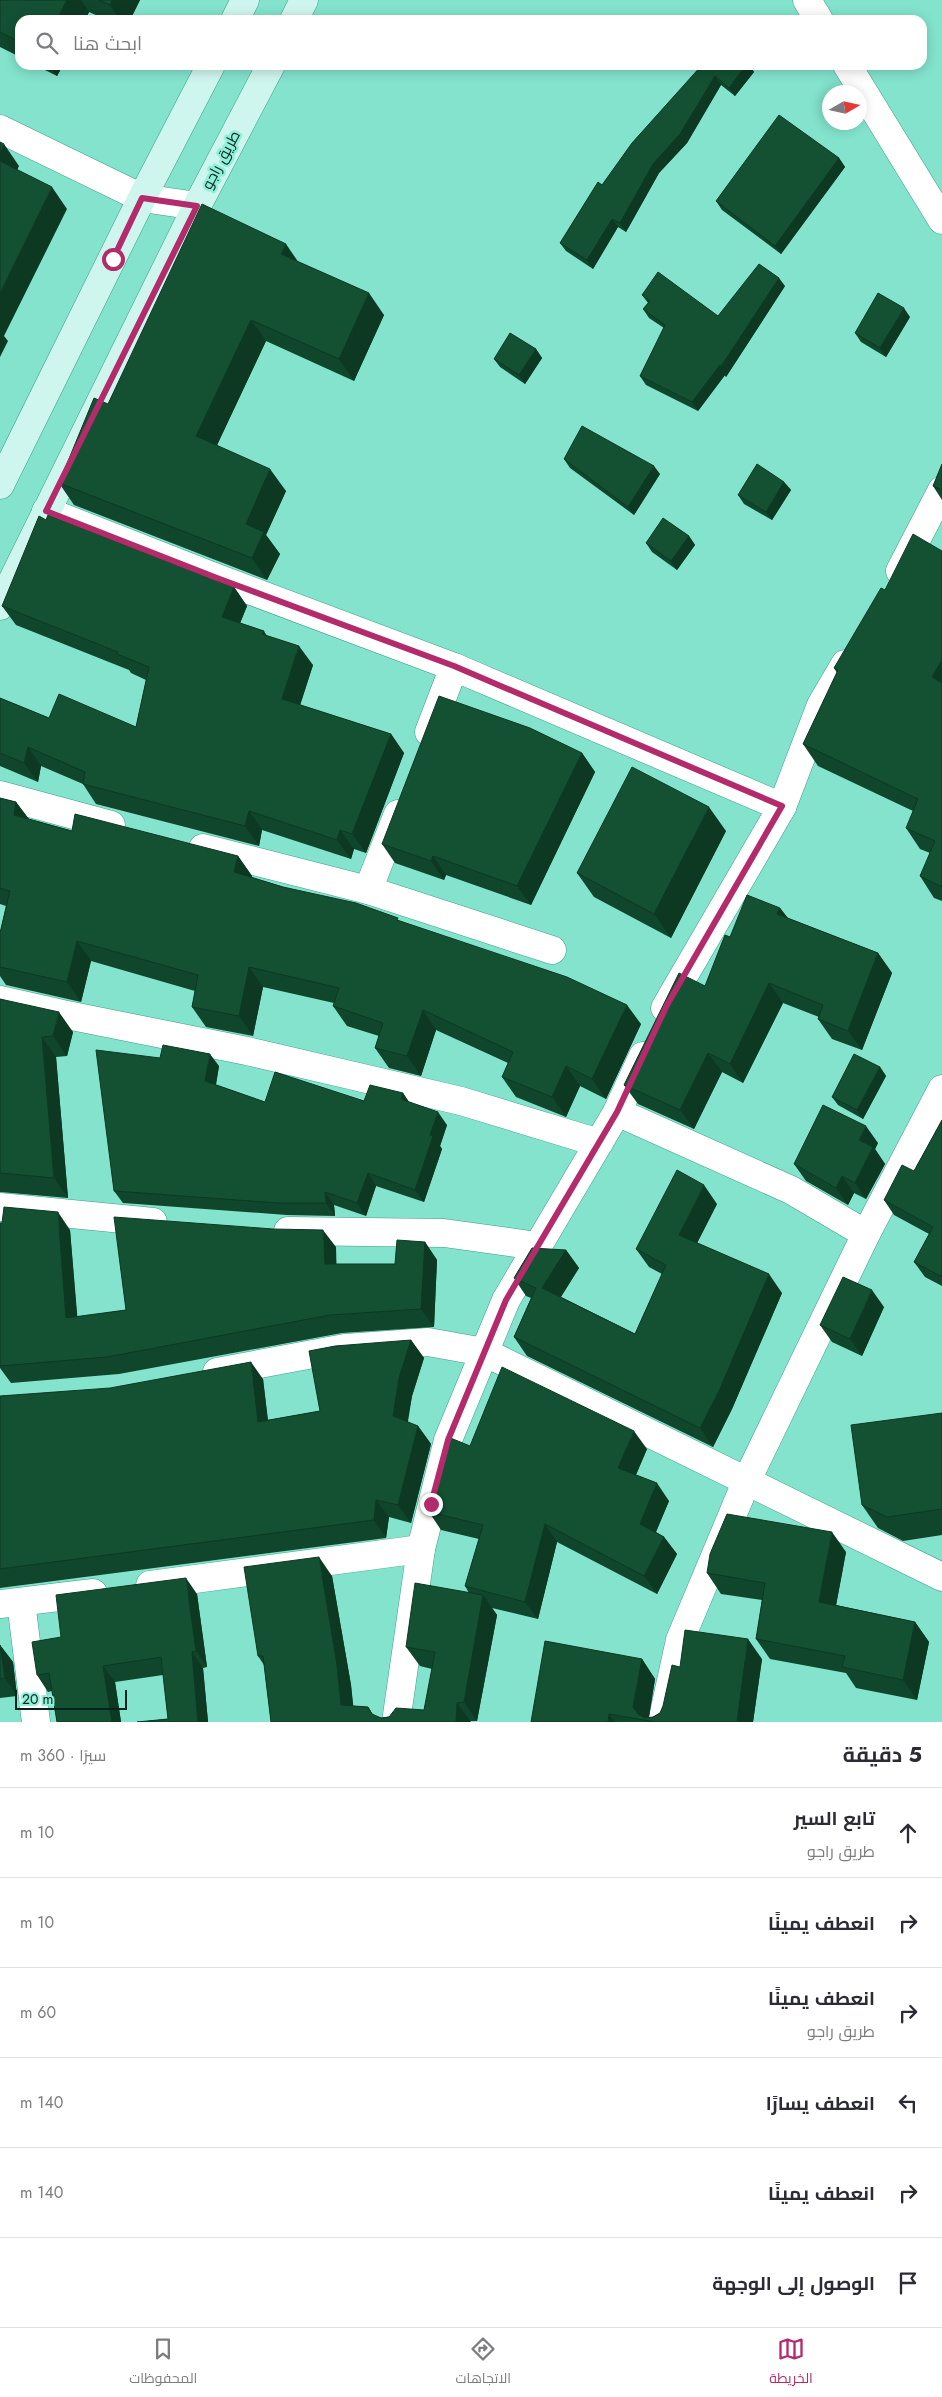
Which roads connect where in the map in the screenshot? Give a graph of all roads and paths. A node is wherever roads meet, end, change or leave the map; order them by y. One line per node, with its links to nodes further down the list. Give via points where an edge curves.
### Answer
1 (245, 0): 4 (main road)
2 (304, 0): 5 (main road)
3 (807, 0): 6 (street)
4 (238, 15)
5 (296, 15)
6 (816, 15)
7 (208, 70): 11 (main road)
8 (268, 70): 12 (main road, طريق راجو)
9 (850, 70): 13 (street)
10 (0, 129): 11 (street)
11 (142, 198): 12 (street); 14 (main road)
12 (197, 206): 16 (main road, طريق راجو)
13 (942, 220)
14 (0, 485)
15 (942, 490): 17 (street, via 912,552)
16 (46, 511): 18 (main road, طريق راجو); 20 (street)
17 (886, 594)
18 (0, 606)
19 (856, 645): 24 (street, via 821,705)
20 (454, 666): 21 (street); 24 (street)
21 (419, 760)
22 (408, 788): 27 (street)
23 (0, 795): 25 (street)
24 (782, 806): 31 (street, via 667,1005)
25 (140, 832)
26 (178, 842): 27 (street)
27 (368, 890): 28 (street)
28 (552, 950)
29 (0, 1000): 32 (street, via 247,1051 461,1101)
30 (942, 1089): 36 (street)
31 (617, 1112): 32 (street); 36 (street, via 791,1190)
32 (599, 1143): 37 (street)
33 (0, 1207): 34 (street)
34 (182, 1224)
35 (267, 1229): 37 (street, via 444,1233)
36 (866, 1234): 40 (street)
37 (537, 1246): 38 (street, via 506,1300)
38 (484, 1352): 39 (street, via 428,1342 345,1348); 40 (street); 41 (street, via 448,1440)
39 (189, 1377)
40 (747, 1480): 42 (street); 46 (street, via 680,1640)
41 (421, 1549): 43 (street); 45 (street)
42 (942, 1577)
43 (11, 1603): 44 (street)
44 (36, 1722)
45 (396, 1722)
46 (662, 1722)

